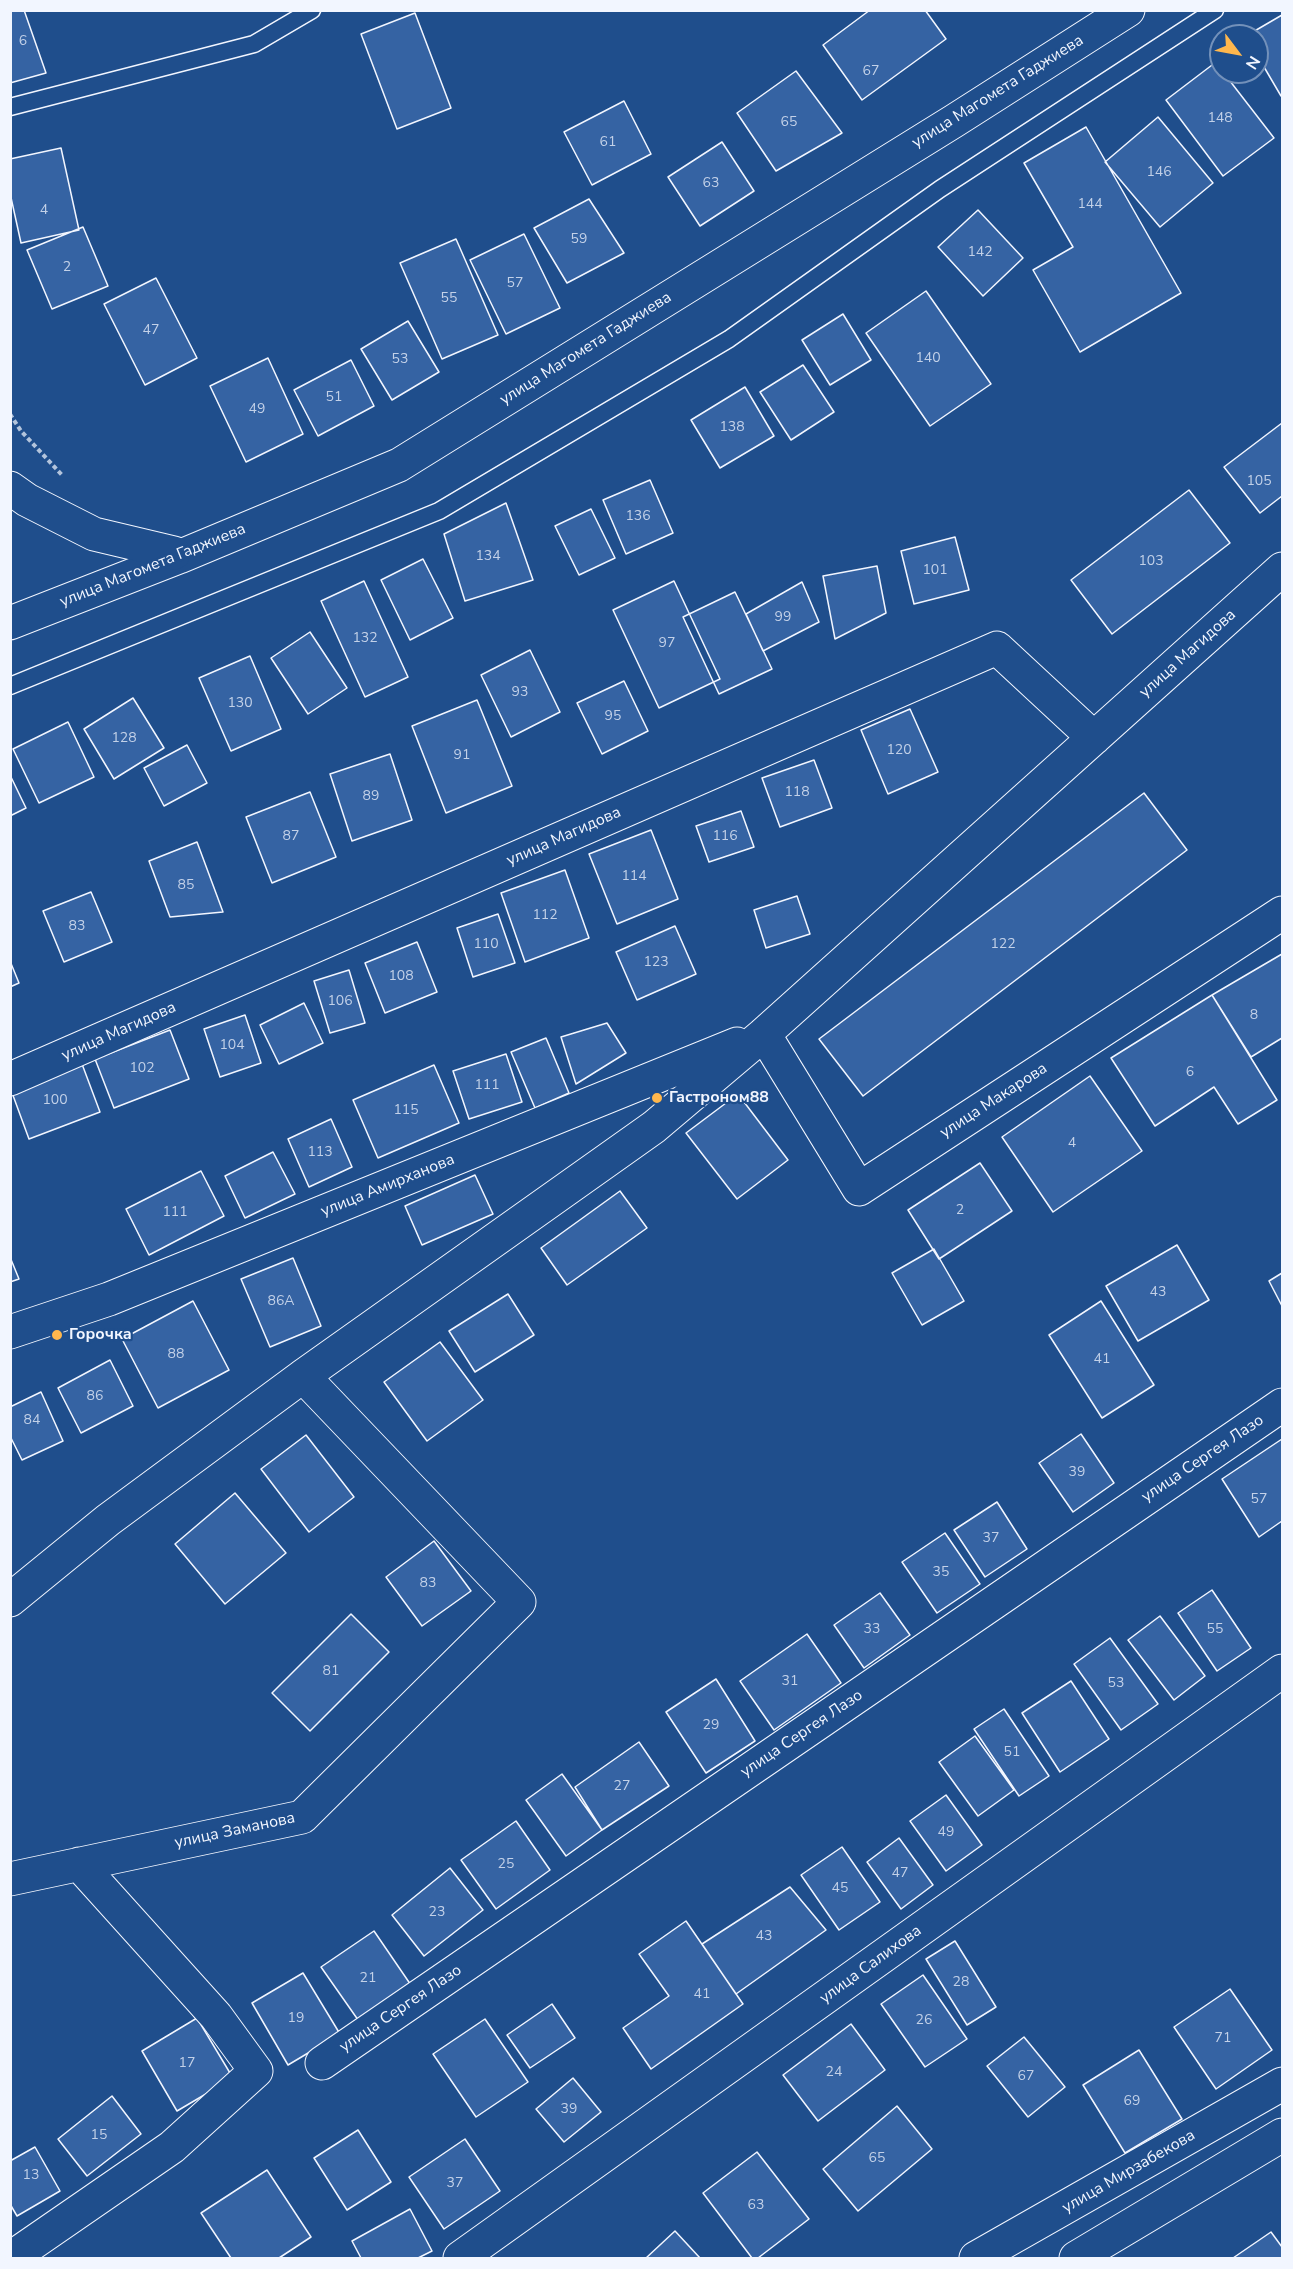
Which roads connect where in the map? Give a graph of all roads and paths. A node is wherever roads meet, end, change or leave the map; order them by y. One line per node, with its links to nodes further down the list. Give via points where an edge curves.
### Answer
1 (312, 10): 5 (lane, via 254,44)
2 (1110, 10): 9 (street, улица Магомета Гаджиева, via 396,458)
3 (1128, 10): 12 (street, улица Магомета Гаджиева, via 399,465)
4 (1215, 10): 13 (lane, via 940,189 729,339 439,511)
5 (10, 107)
6 (10, 414): 7 (path)
7 (68, 482)
8 (10, 488): 9 (street, via 94,534)
9 (174, 553): 11 (street, улица Магомета Гаджиева)
10 (1282, 569): 14 (street, улица Магидова)
11 (10, 616)
12 (10, 623)
13 (10, 686)
14 (1094, 738): 16 (street, улица Магидова); 17 (street, улица Магидова, via 997,648)
15 (1282, 914): 16 (street, улица Макарова, via 859,1189)
16 (764, 1034): 18 (street, улица Амирханова, via 109,1299); 19 (street, улица Магидова, via 654,1127)
17 (10, 1079)
18 (10, 1332)
19 (303, 1376): 21 (street, via 108,1520); 23 (street, улица Заманова, via 519,1602 302,1817)
20 (1282, 1405): 25 (street, улица Сергея Лазо)
21 (10, 1600)
22 (1282, 1671): 29 (street, улица Салихова)
23 (79, 1864): 24 (street, улица Заманова); 28 (street, via 216,2016 256,2071 172,2147)
24 (10, 1879)
25 (322, 2063)
26 (1282, 2084): 30 (street, улица Мирзабекова)
27 (1282, 2135): 31 (street)
28 (11, 2259)
29 (460, 2259)
30 (976, 2259)
31 (1076, 2259)

